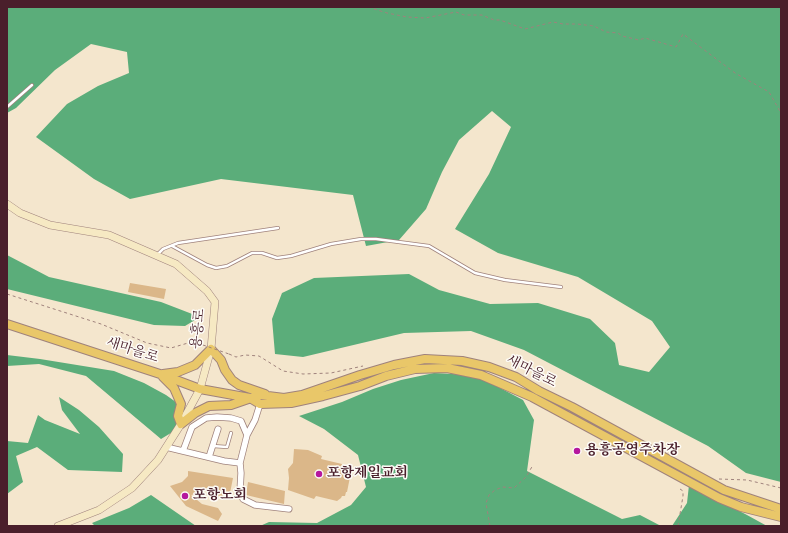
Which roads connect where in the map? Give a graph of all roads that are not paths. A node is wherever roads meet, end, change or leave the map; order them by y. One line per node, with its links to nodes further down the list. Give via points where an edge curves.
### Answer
1 (32, 85): 2 (lane)
2 (7, 107)
3 (7, 204): 6 (street, 용흥로, via 20,213 50,225 109,235)
4 (278, 228): 5 (lane)
5 (172, 246): 6 (lane, via 162,249); 7 (lane, via 216,268 227,266 252,253 277,258 338,243 376,239 429,246 482,275)
6 (157, 256): 9 (street, 용흥로, via 176,264 207,291 215,302)
7 (561, 287)
8 (7, 324): 10 (main road, 새마을로)
9 (207, 347): 10 (main road, via 195,365 178,372); 11 (street, 용흥로); 12 (main road, via 221,360 232,380)
10 (160, 374): 11 (main road, 새마을로); 15 (main road, via 174,388 182,404 178,416)
11 (200, 389): 13 (main road, 새마을로); 15 (street, 용흥로)
12 (268, 396): 13 (main road, 새마을로); 25 (main road, 새마을로, via 284,398 302,395 394,365 426,359 462,361 516,377 724,490)
13 (250, 398): 14 (main road, 새마을로); 15 (main road, via 231,405 209,406)
14 (260, 404): 18 (street); 26 (main road, 새마을로, via 291,403 323,396 415,369 447,368 481,375 532,397 719,498)
15 (181, 424): 20 (street, 용흥로)
16 (218, 429): 19 (street)
17 (231, 433): 19 (lane, via 227,447)
18 (247, 435): 21 (street, via 241,421 231,418 206,418 192,427); 23 (street)
19 (212, 446): 22 (street)
20 (166, 447): 21 (street); 27 (street, 용흥로, via 158,460 132,488 99,510)
21 (184, 451): 22 (street)
22 (209, 457): 23 (street)
23 (240, 463): 24 (street, via 240,491 243,499 255,505)
24 (289, 509)
25 (781, 509)
26 (781, 518)
27 (58, 526)

